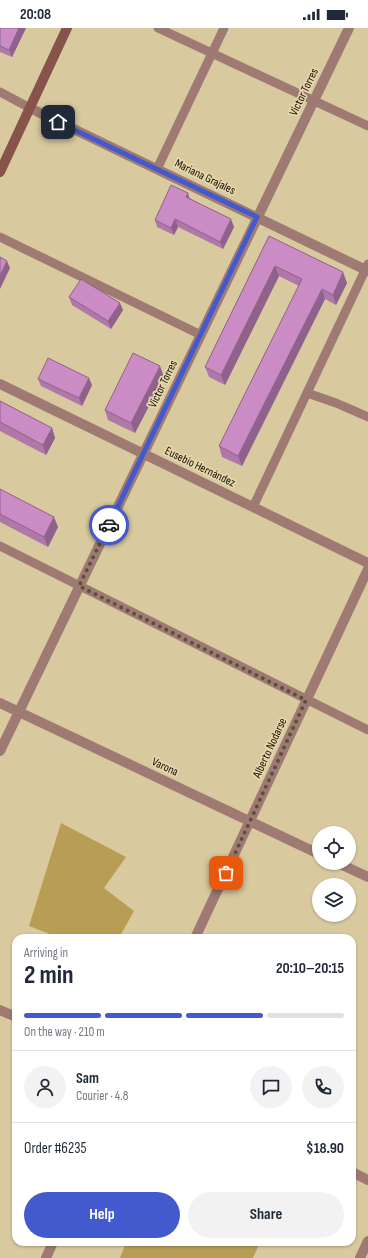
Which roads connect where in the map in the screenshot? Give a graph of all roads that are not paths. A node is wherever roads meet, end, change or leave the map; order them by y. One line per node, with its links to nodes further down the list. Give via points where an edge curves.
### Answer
1 (67, 28): 8 (street)
2 (158, 28): 5 (lane)
3 (224, 28): 5 (lane)
4 (349, 28): 7 (street, Víctor Torres)
5 (212, 54): 7 (lane); 10 (lane)
6 (0, 92): 8 (lane)
7 (314, 100): 9 (lane); 12 (street, Víctor Torres)
8 (30, 108): 10 (street, Mariana Grajales); 11 (street)
9 (368, 126)
10 (157, 169): 12 (street, Mariana Grajales)
11 (0, 172)
12 (257, 217): 14 (street, Mariana Grajales); 15 (street, Víctor Torres)
13 (0, 237): 15 (lane)
14 (367, 268): 17 (lane)
15 (201, 335): 19 (street, Víctor Torres)
16 (0, 384): 19 (street, Eusebio Hernández)
17 (307, 393): 18 (lane); 20 (lane)
18 (368, 417)
19 (143, 454): 20 (street, Eusebio Hernández); 24 (street, Víctor Torres)
20 (253, 507): 22 (street, Eusebio Hernández)
21 (0, 546): 24 (lane)
22 (368, 563)
23 (368, 569): 25 (street, Alberto Nodarse)
24 (79, 586): 25 (lane); 27 (street, Víctor Torres)
25 (306, 700): 28 (lane); 30 (street, Alberto Nodarse)
26 (0, 703): 27 (street, Varona)
27 (19, 712): 29 (street, Víctor Torres); 30 (street, Varona)
28 (368, 730)
29 (0, 751)
30 (250, 821): 31 (street, Varona); 34 (street, Alberto Nodarse)
31 (312, 851)
32 (353, 870): 33 (street)
33 (368, 877)
34 (198, 934)
35 (1, 1012): 36 (street)
36 (12, 1016)
37 (356, 1174): 38 (street)
38 (368, 1180)
39 (368, 1241): 42 (street)
40 (51, 1246): 41 (street)
41 (46, 1258)
42 (360, 1258)

